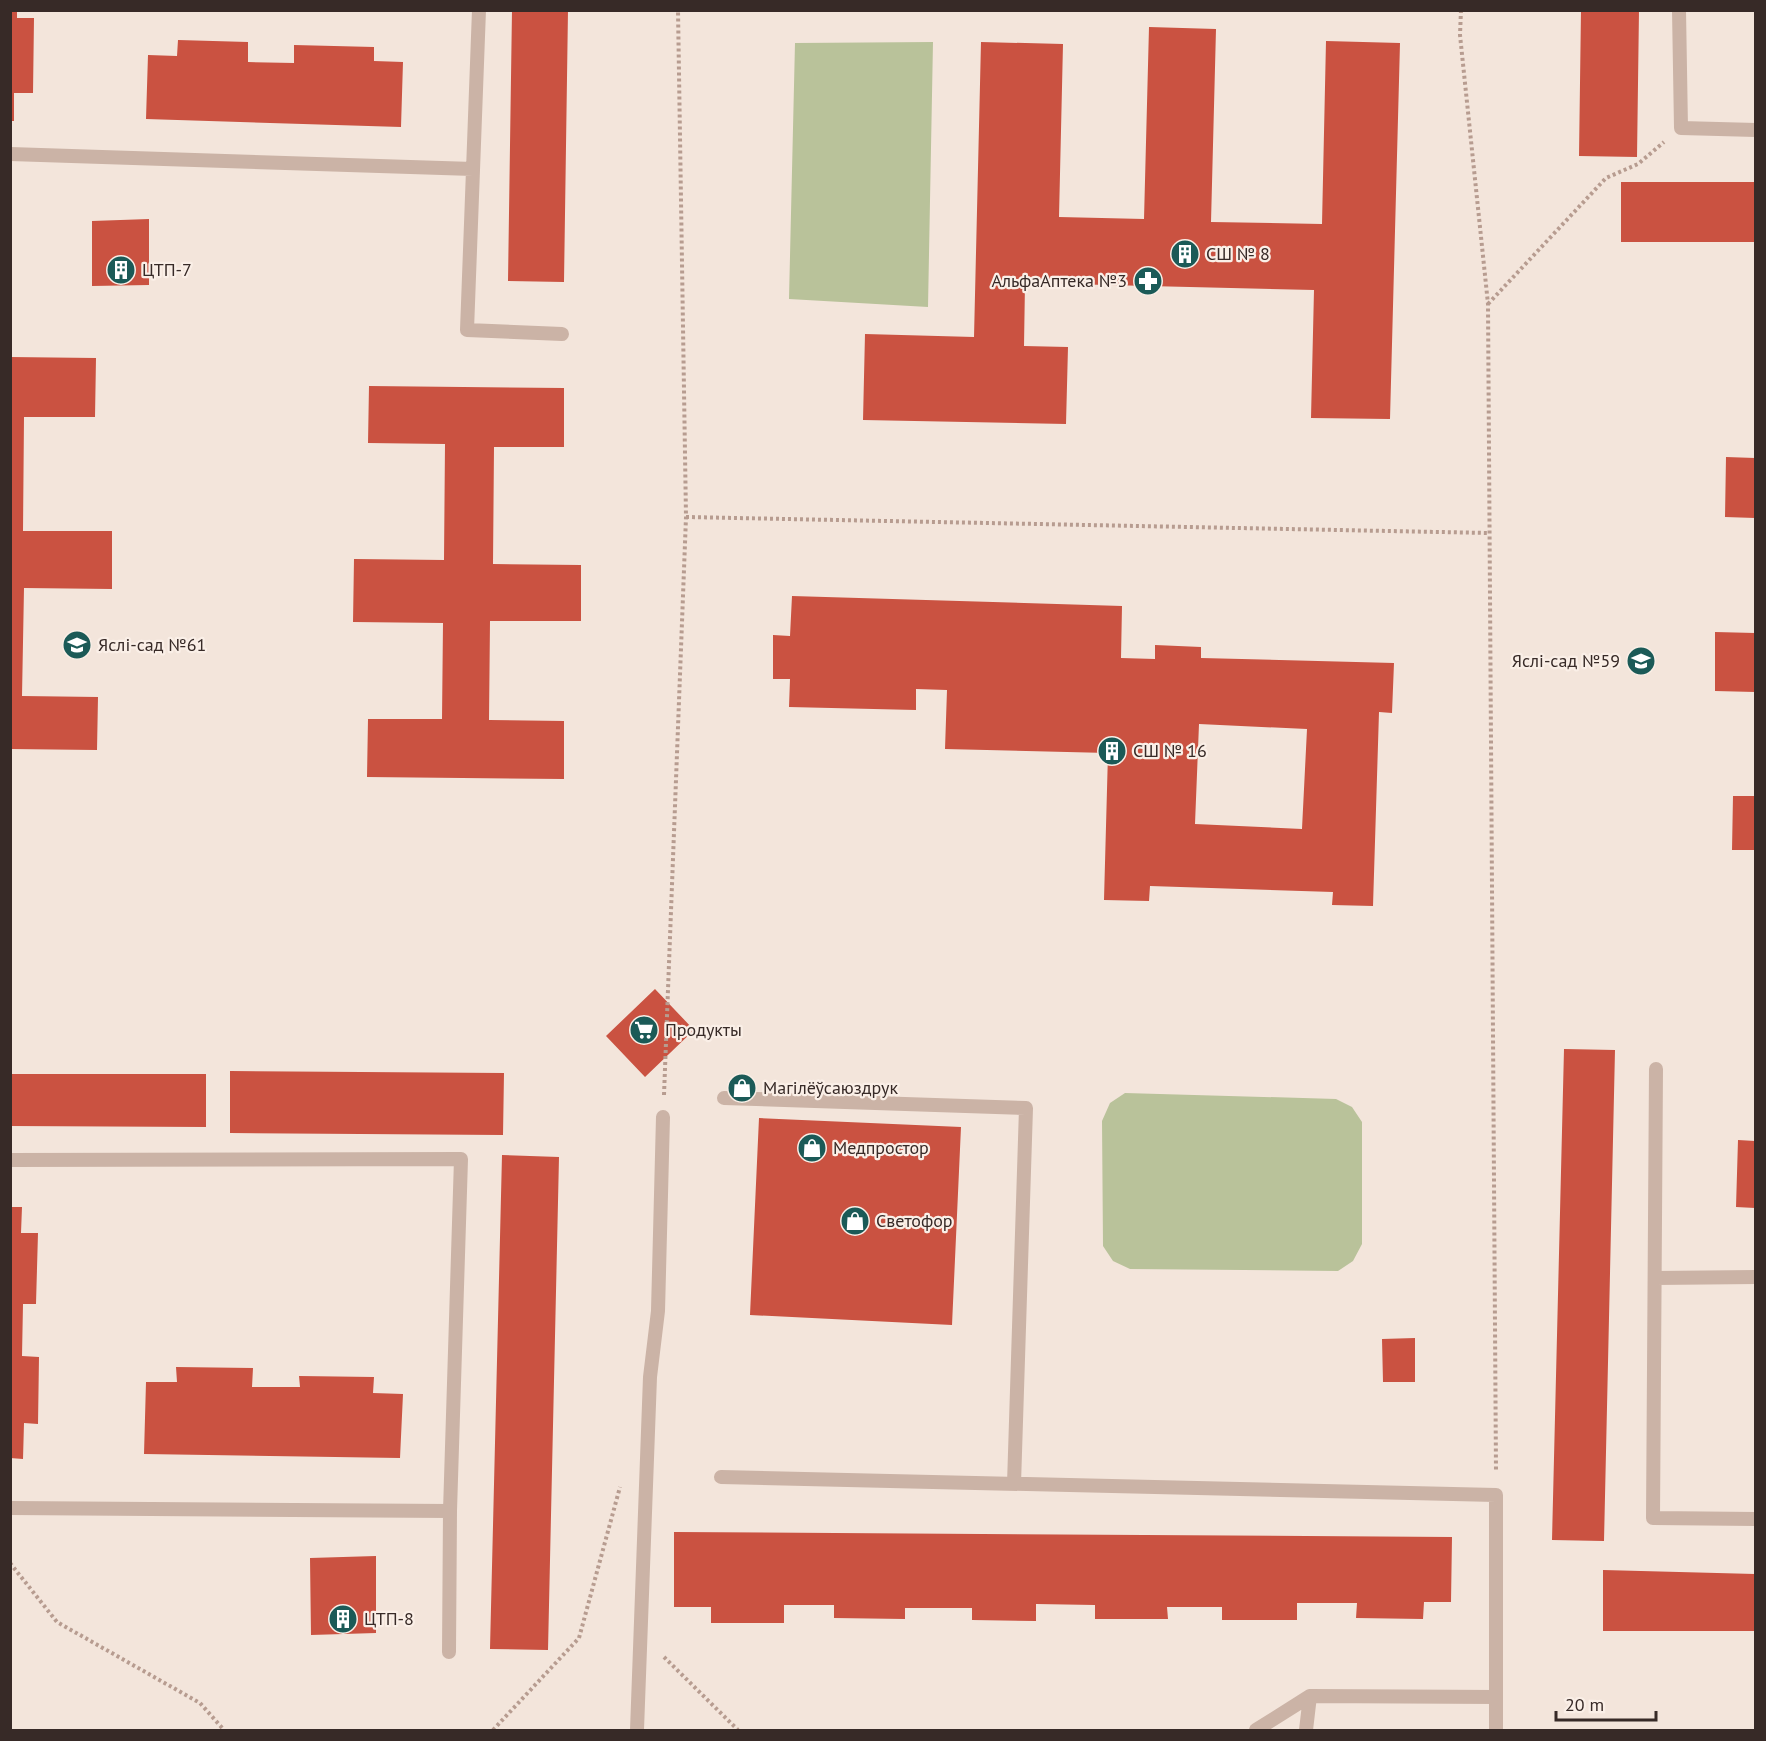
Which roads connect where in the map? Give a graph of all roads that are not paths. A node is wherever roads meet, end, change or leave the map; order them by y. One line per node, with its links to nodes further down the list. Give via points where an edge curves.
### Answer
1 (479, 10): 5 (lane)
2 (1679, 10): 3 (lane, via 1681,128)
3 (1755, 130)
4 (10, 154): 5 (lane)
5 (473, 169): 6 (lane, via 467,330)
6 (562, 333)
7 (1656, 1069): 12 (lane)
8 (724, 1098): 14 (lane, via 1026,1108)
9 (663, 1117): 21 (lane, via 658,1311 650,1377)
10 (10, 1160): 16 (lane, via 461,1159)
11 (1755, 1277): 12 (lane)
12 (1654, 1278): 17 (lane, via 1653,1518)
13 (721, 1477): 14 (lane)
14 (1014, 1484): 20 (lane, via 1496,1495)
15 (10, 1508): 16 (lane)
16 (450, 1511): 18 (lane)
17 (1755, 1519)
18 (449, 1652)
19 (1310, 1696): 20 (lane); 22 (lane); 23 (lane)
20 (1496, 1697): 24 (lane)
21 (637, 1731)
22 (1256, 1731)
23 (1306, 1731)
24 (1496, 1731)

